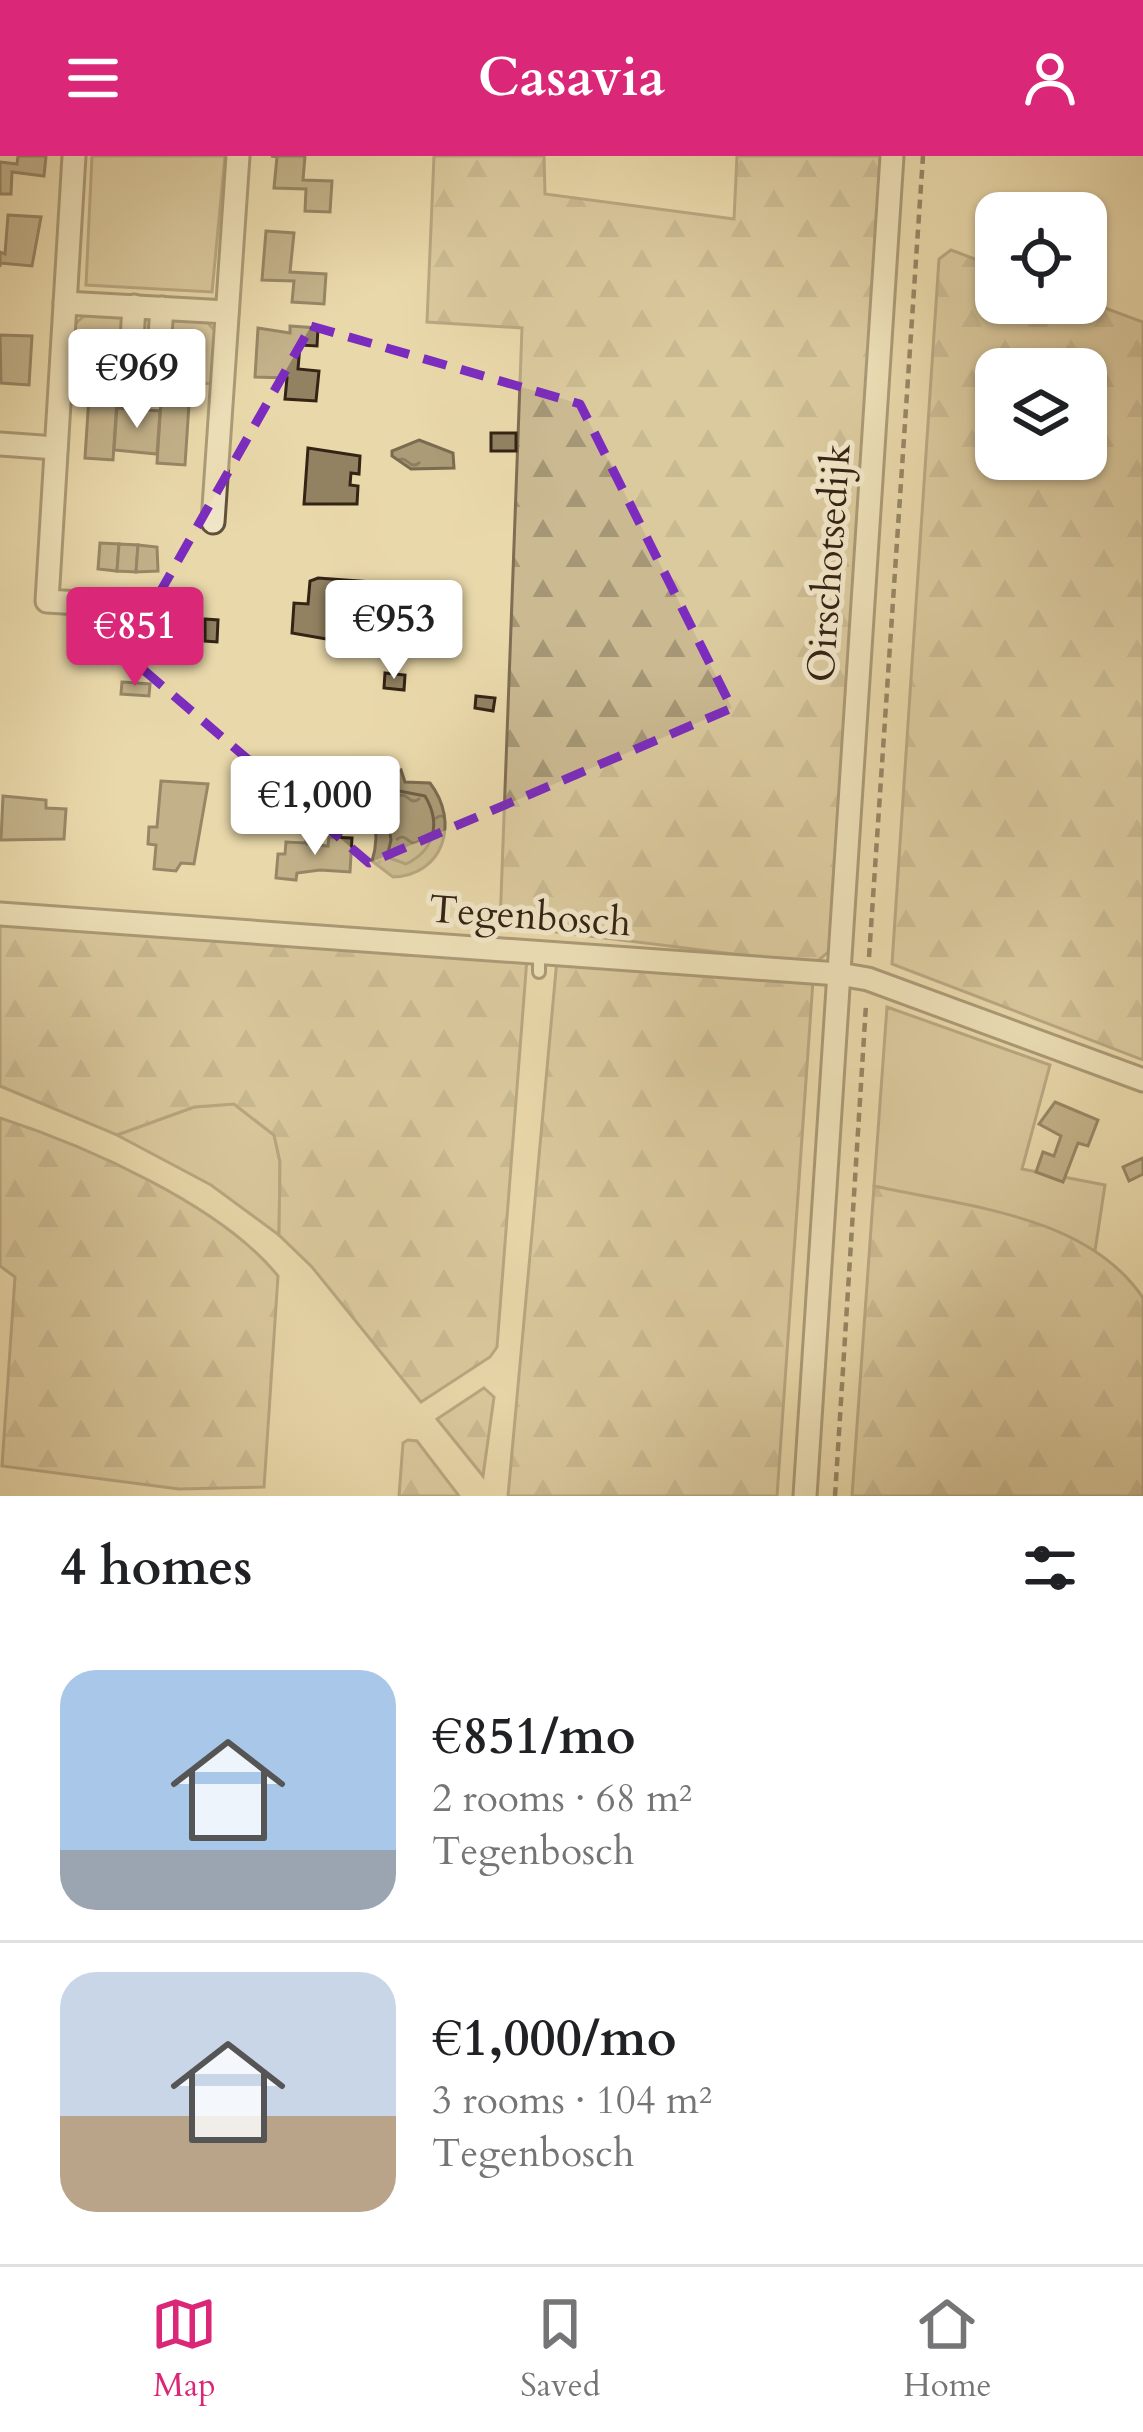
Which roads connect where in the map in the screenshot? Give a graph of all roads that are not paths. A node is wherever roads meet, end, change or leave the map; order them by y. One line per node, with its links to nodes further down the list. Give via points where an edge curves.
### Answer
1 (74, 156): 4 (street)
2 (238, 156): 7 (street)
3 (892, 156): 13 (street, Oirschotsedijk)
4 (65, 303): 5 (street); 9 (street)
5 (134, 307): 6 (street); 6 (street, via 130,374 158,376)
6 (161, 308): 7 (street)
7 (227, 312): 10 (street)
8 (0, 444): 9 (street)
9 (56, 448): 11 (street, via 47,602)
10 (213, 522)
11 (128, 605)
12 (0, 914): 13 (street, Tegenbosch, via 539,962)
13 (839, 974): 14 (street); 15 (street, Oirschotsedijk)
14 (1143, 1080)
15 (805, 1496)

